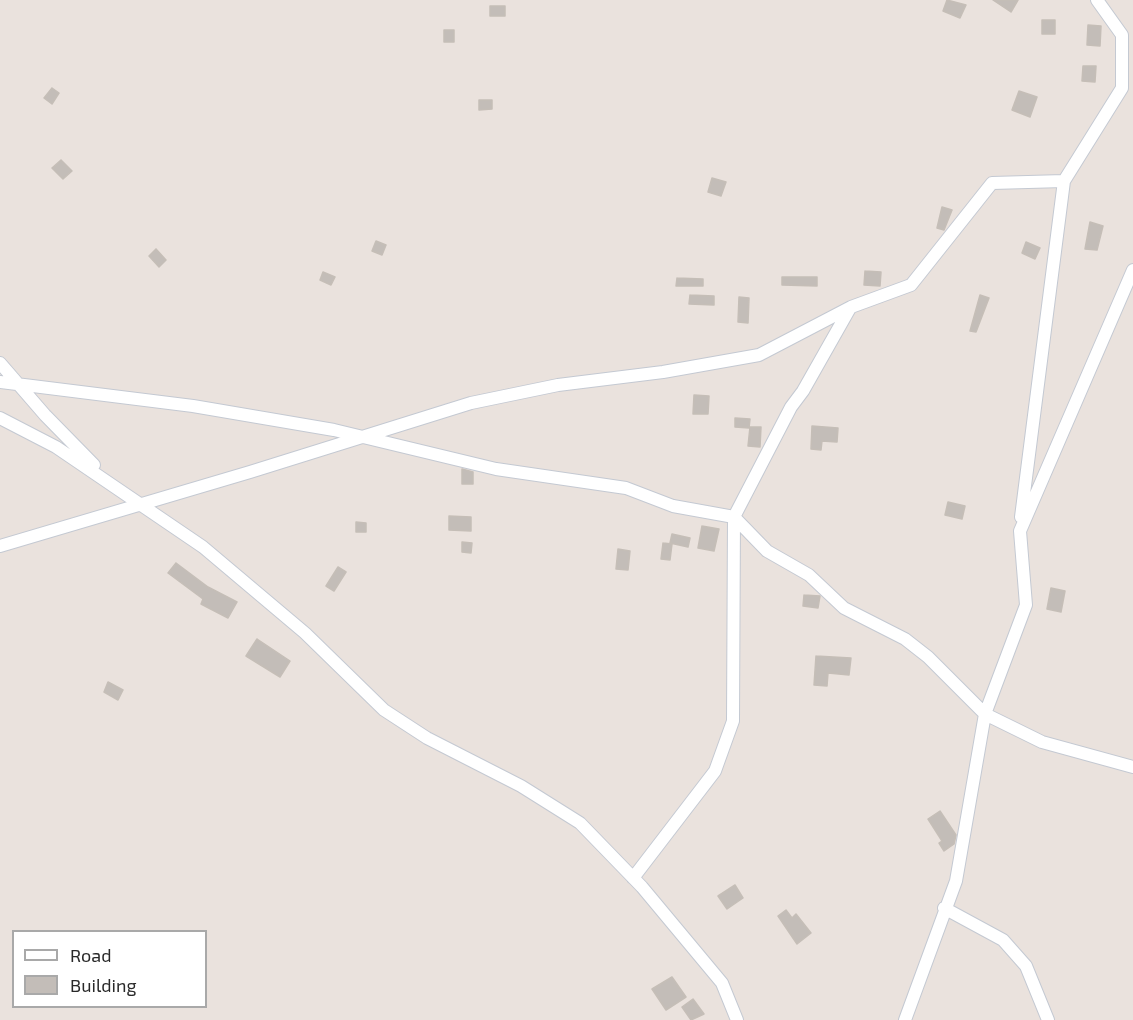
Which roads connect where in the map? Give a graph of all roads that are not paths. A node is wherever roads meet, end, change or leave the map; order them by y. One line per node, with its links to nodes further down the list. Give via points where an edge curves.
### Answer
1 (1097, 0): 3 (street, via 1122,35)
2 (1133, 80): 3 (street)
3 (1122, 88): 4 (street)
4 (1064, 181): 6 (street, via 992,183 911,285); 15 (street)
5 (1133, 270): 15 (street)
6 (850, 308): 11 (street, via 759,355 547,387 471,404); 14 (street, via 791,407)
7 (0, 363): 9 (street)
8 (0, 382): 9 (street)
9 (22, 386): 11 (street, via 193,406); 12 (street)
10 (0, 418): 12 (street, via 56,447)
11 (364, 437): 13 (street); 14 (street, via 496,469 626,488 673,506)
12 (111, 483): 13 (street)
13 (140, 503): 16 (street); 19 (street, via 203,548 297,626 384,710 427,738 522,786 580,824)
14 (734, 517): 17 (street, via 767,551 809,575 844,608 905,639 928,657); 19 (street, via 733,721 715,771)
15 (1020, 531): 17 (street, via 1026,605)
16 (0, 546)
17 (985, 714): 18 (street, via 1042,742); 20 (street, via 956,881)
18 (1133, 767)
19 (633, 878): 21 (street, via 722,983)
20 (944, 908): 22 (street); 23 (street, via 1003,940 1026,966)
21 (738, 1020)
22 (905, 1020)
23 (1048, 1020)

